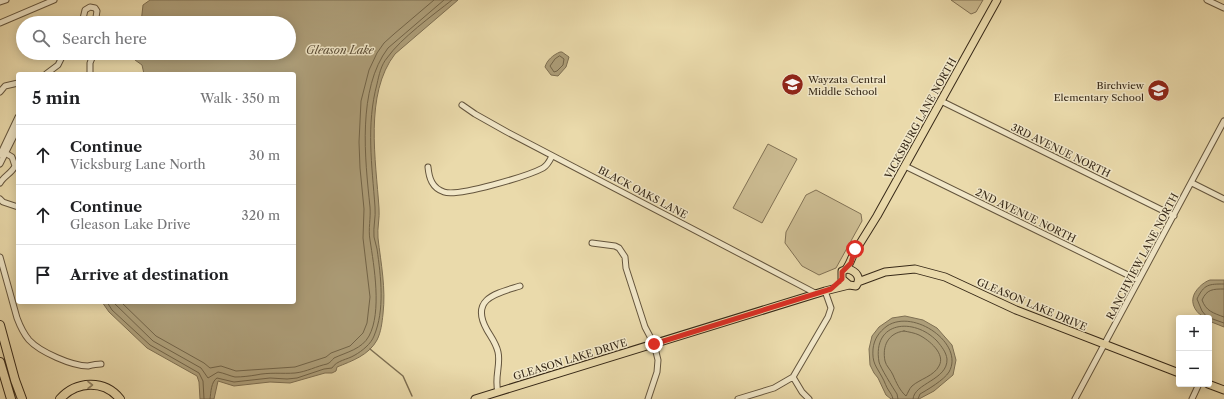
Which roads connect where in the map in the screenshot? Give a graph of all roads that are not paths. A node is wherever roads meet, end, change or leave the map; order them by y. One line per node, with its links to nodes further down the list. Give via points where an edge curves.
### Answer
1 (6, 0): 5 (street)
2 (54, 0): 9 (street)
3 (997, 0): 16 (main road, VICKSBURG LANE NORTH)
4 (1207, 0): 6 (street)
5 (0, 2)
6 (1224, 8)
7 (84, 16): 8 (street, via 85,10 90,7 95,8)
8 (96, 16)
9 (0, 22)
10 (60, 60): 12 (street)
11 (91, 60): 13 (street)
12 (49, 72)
13 (90, 72)
14 (16, 83): 15 (street, via 5,86)
15 (0, 92)
16 (941, 101): 24 (main road, VICKSBURG LANE NORTH); 31 (street, 3RD AVENUE NORTH)
17 (462, 105): 22 (street, BLACK OAKS LANE)
18 (16, 122): 21 (street)
19 (1224, 122): 26 (street, RANCHVIEW LANE NORTH)
20 (16, 131): 21 (street)
21 (3, 153): 23 (street); 27 (street, via 12,157 16,166)
22 (552, 156): 25 (street, via 543,168 525,175 453,193 436,188 429,176); 41 (street, BLACK OAKS LANE)
23 (0, 164)
24 (905, 166): 34 (main road, VICKSBURG LANE NORTH, via 859,245 860,251); 37 (street, 2ND AVENUE NORTH)
25 (428, 167)
26 (1192, 183): 28 (street); 31 (street, RANCHVIEW LANE NORTH)
27 (0, 184)
28 (1224, 199)
29 (0, 200): 30 (street)
30 (16, 206)
31 (1174, 216): 37 (street, RANCHVIEW LANE NORTH)
32 (592, 243): 43 (street, via 615,246 625,256 626,268 646,329)
33 (0, 256): 46 (street, via 20,327 29,340 45,352 64,360 87,366)
34 (850, 269): 35 (main road, VICKSBURG LANE NORTH, via 841,274); 36 (main road)
35 (842, 279): 38 (main road); 40 (main road, GLEASON LAKE DRIVE)
36 (858, 280): 38 (main road, GLEASON LAKE DRIVE, via 856,286); 44 (main road, GLEASON LAKE DRIVE, via 885,272 915,269 938,275 1016,310)
37 (1138, 280): 44 (street, RANCHVIEW LANE NORTH)
38 (849, 285): 40 (main road, GLEASON LAKE DRIVE)
39 (520, 286): 52 (street, via 490,296 483,306 482,320 498,351)
40 (828, 290): 41 (main road, GLEASON LAKE DRIVE); 48 (street, via 831,308 828,317)
41 (817, 294): 43 (main road, GLEASON LAKE DRIVE)
42 (0, 326): 54 (highway)
43 (654, 344): 52 (main road, GLEASON LAKE DRIVE); 58 (street, via 658,366)
44 (1104, 344): 47 (main road, GLEASON LAKE DRIVE); 61 (street, RANCHVIEW LANE NORTH)
45 (0, 362): 53 (highway)
46 (101, 364)
47 (1176, 372)
48 (793, 377): 59 (street, via 774,388); 60 (street, via 802,392)
49 (1212, 386): 51 (main road)
50 (1198, 387): 62 (street)
51 (1224, 390)
52 (498, 392): 57 (main road, GLEASON LAKE DRIVE)
53 (11, 399)
54 (22, 399)
55 (60, 399): 56 (highway, one-way to 56, via 75,387 92,384 109,389)
56 (120, 399)
57 (475, 399)
58 (648, 399)
59 (738, 399)
60 (810, 399)
61 (1075, 399)
62 (1192, 399)

